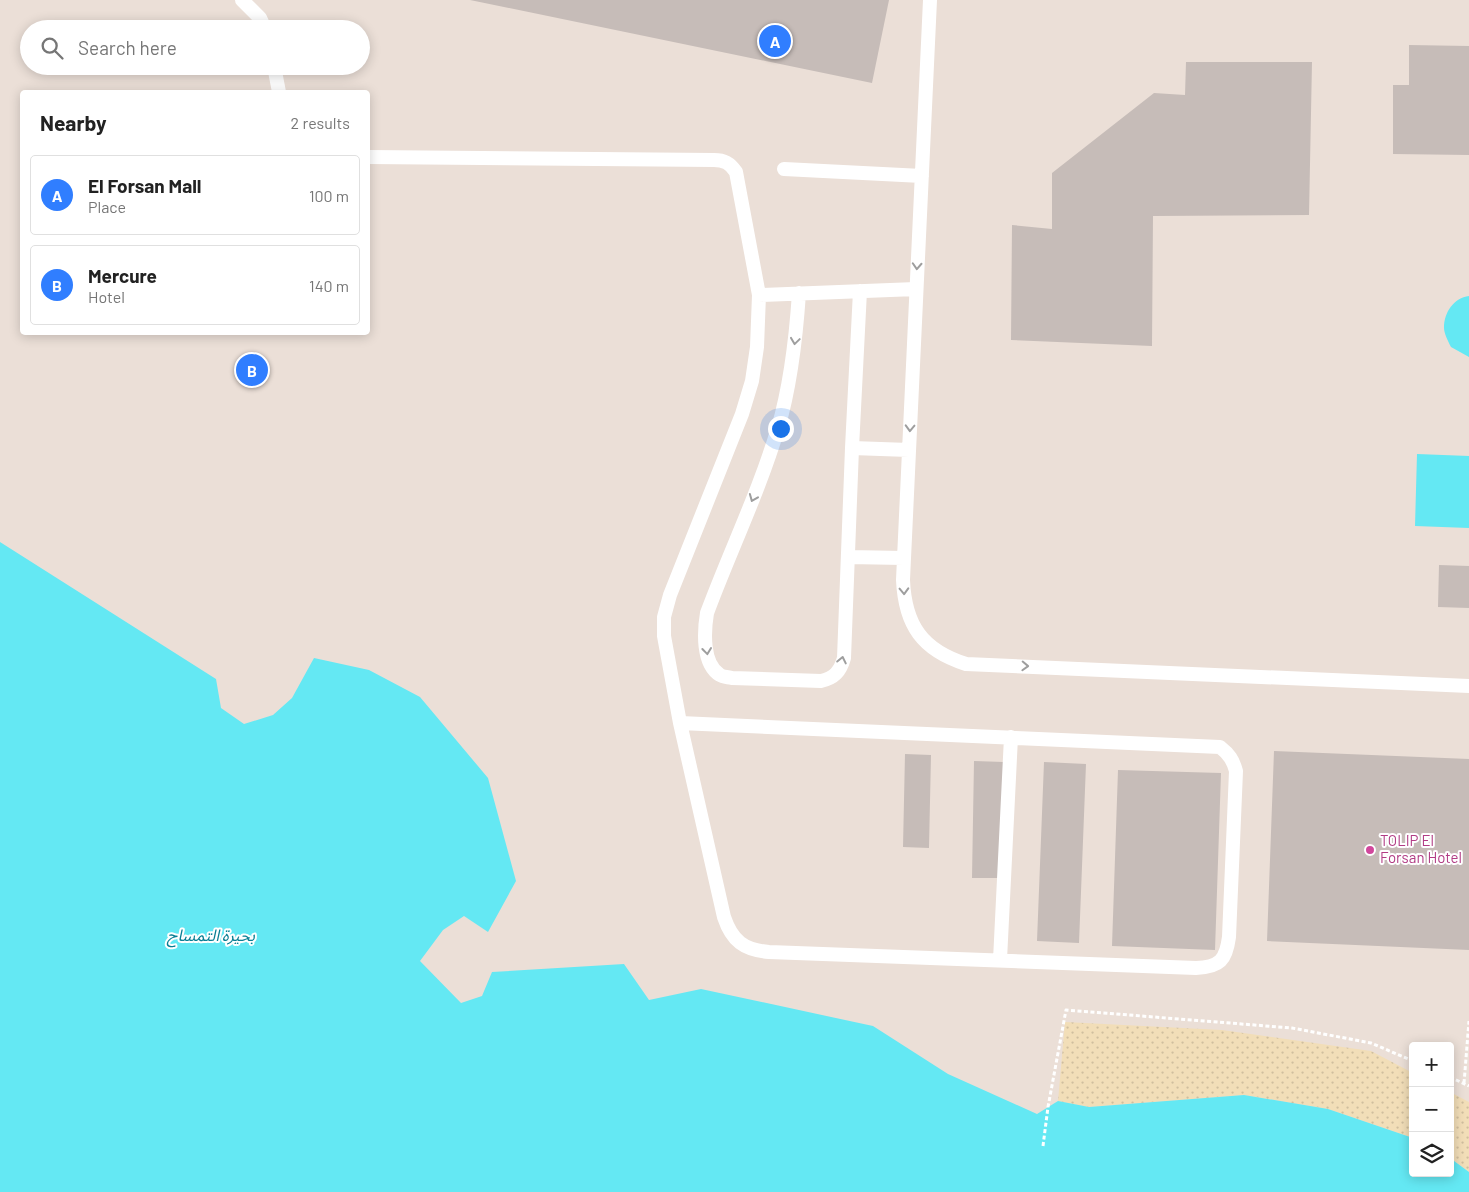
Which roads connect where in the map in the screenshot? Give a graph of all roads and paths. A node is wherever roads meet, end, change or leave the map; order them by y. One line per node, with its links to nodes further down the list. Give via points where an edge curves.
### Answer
1 (242, 0): 3 (lane)
2 (930, 0): 8 (lane)
3 (261, 20)
4 (276, 75): 5 (lane)
5 (279, 90)
6 (370, 157): 12 (lane, via 723,160 731,164 739,180)
7 (784, 169): 8 (lane)
8 (922, 176): 9 (lane, one-way to 9)
9 (916, 289): 10 (lane); 14 (lane, one-way to 14)
10 (860, 291): 11 (lane); 13 (lane)
11 (799, 293): 12 (lane); 15 (lane, one-way to 15, via 794,346 778,426 765,469 707,613 708,658 712,668 720,676 732,678 821,682 830,679 844,658)
12 (759, 295): 18 (lane, via 752,381 664,616 664,636)
13 (852, 448): 14 (lane); 15 (lane)
14 (909, 450): 16 (lane)
15 (848, 557): 16 (lane)
16 (904, 558): 17 (lane, one-way to 17, via 904,599 919,635 933,649 966,664)
17 (1469, 686)
18 (680, 723): 19 (lane); 20 (lane, via 724,917 735,939 756,951)
19 (1011, 737): 20 (lane); 20 (lane, via 1211,746 1227,752 1236,770 1230,937 1220,962 1208,968)
20 (1000, 960)
21 (1469, 1021): 22 (path)
22 (1468, 1039): 25 (path)
23 (1409, 1059): 27 (path, via 1371,1043 1292,1028 1066,1010)
24 (1454, 1079): 25 (path)
25 (1464, 1083): 26 (path)
26 (1469, 1086)
27 (1043, 1146)

